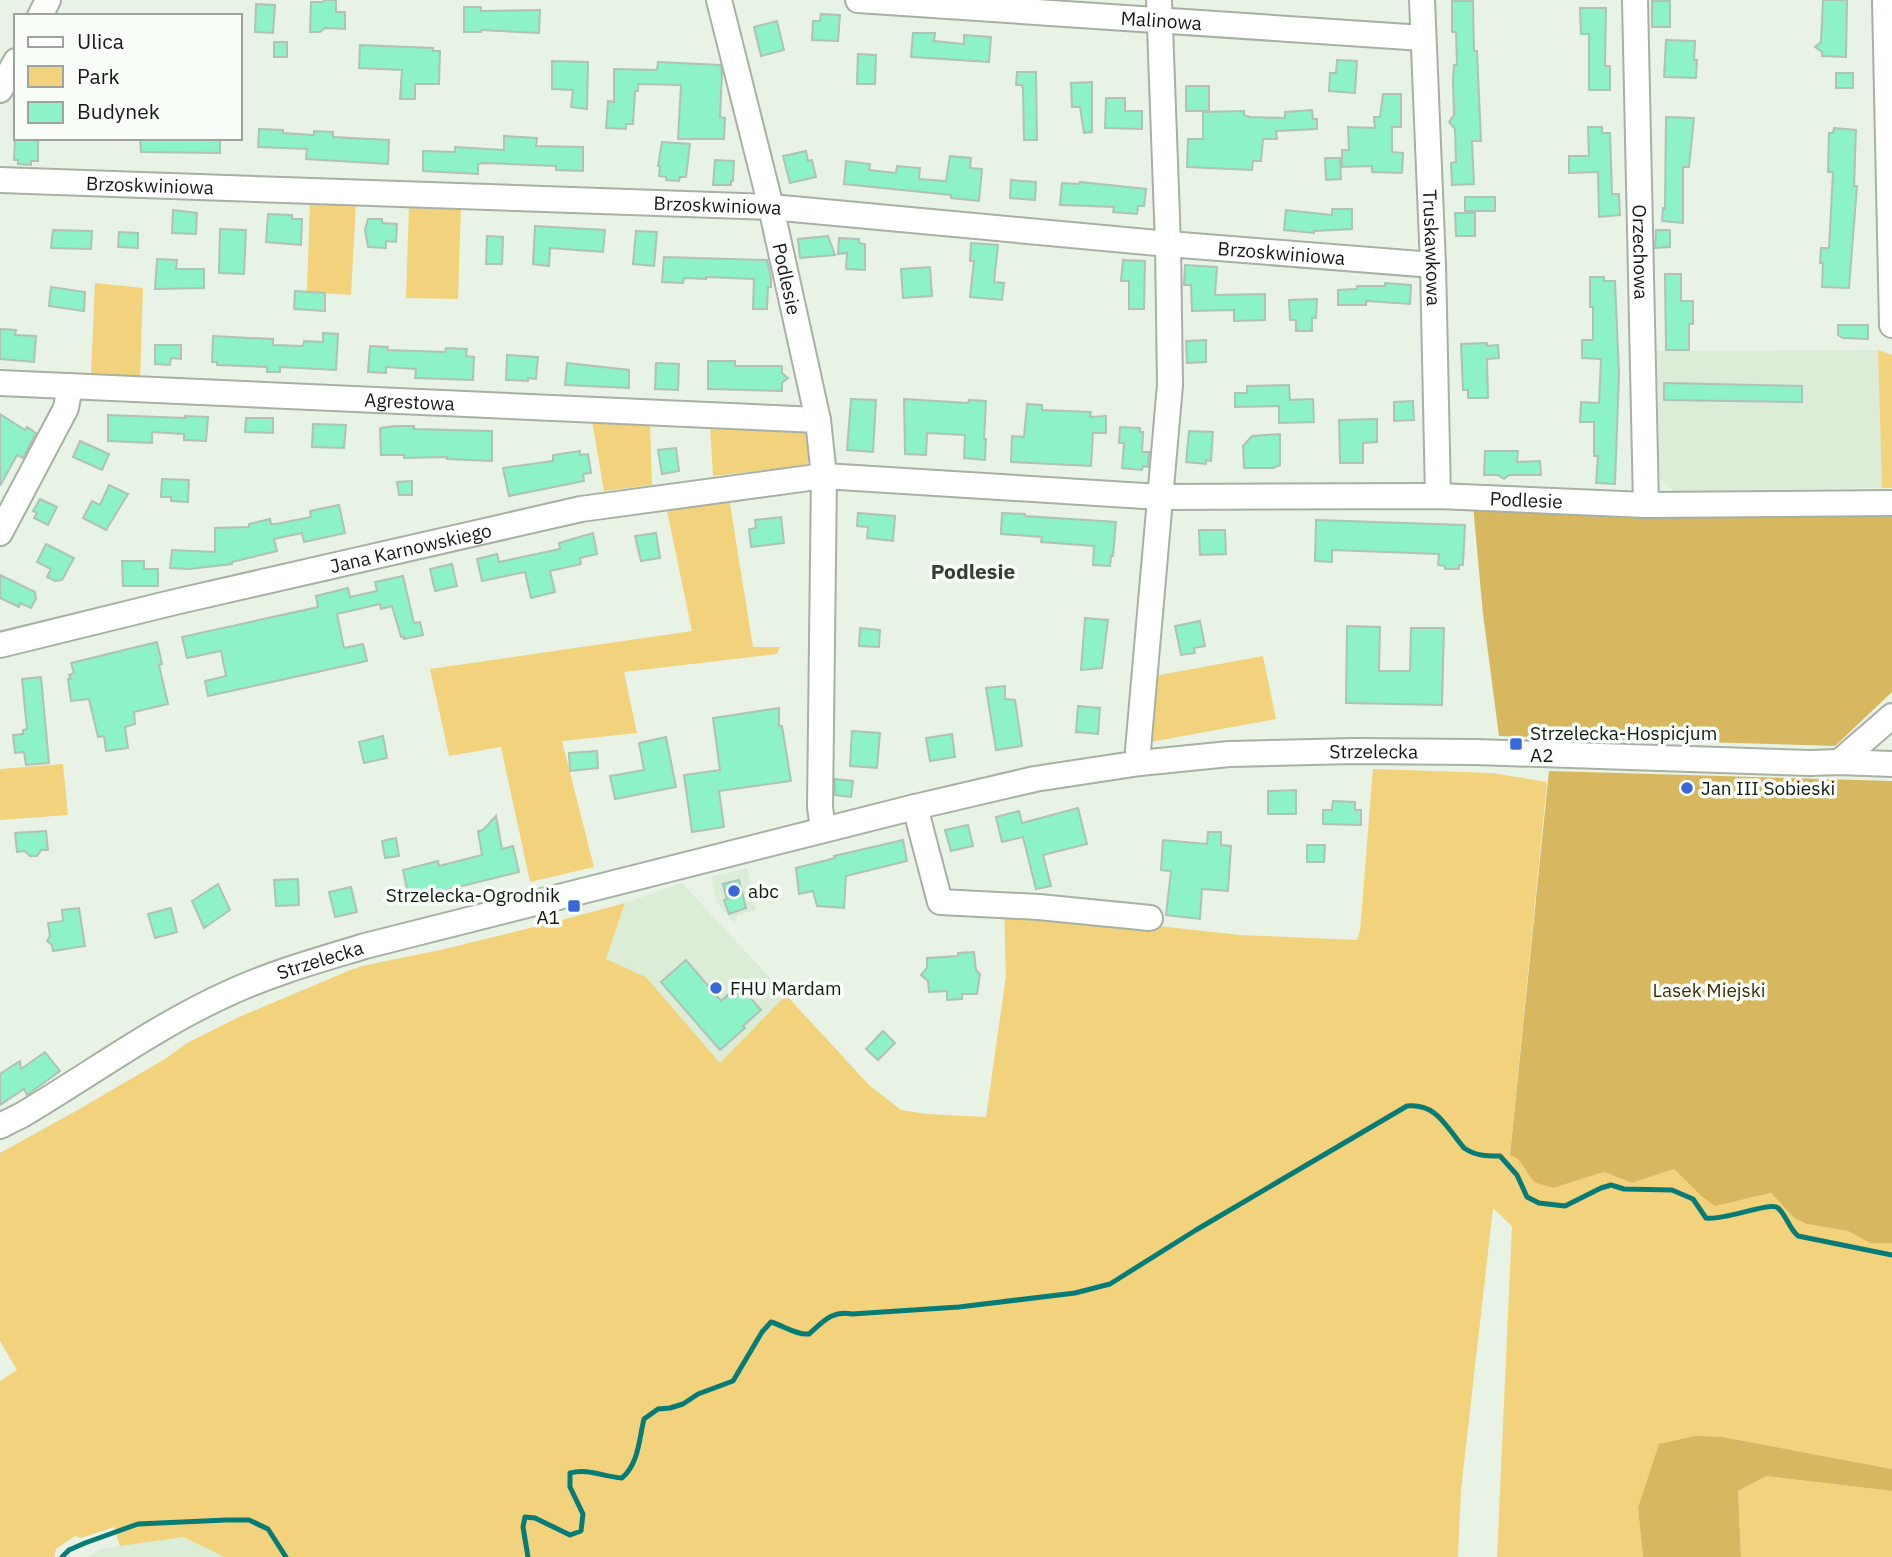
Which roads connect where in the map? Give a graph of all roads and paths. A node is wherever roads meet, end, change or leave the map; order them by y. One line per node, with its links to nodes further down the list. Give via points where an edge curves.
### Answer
1 (719, 0): 11 (street, Podlesie)
2 (858, 0): 6 (street, Malinowa)
3 (1422, 0): 7 (street, Truskawkowa)
4 (1635, 0): 22 (street, Orzechowa)
5 (1885, 0): 14 (street)
6 (1159, 11): 7 (street, Malinowa); 12 (street)
7 (1423, 38): 13 (street, Truskawkowa)
8 (14, 65): 9 (street)
9 (0, 90)
10 (0, 180): 11 (street, Brzoskwiniowa)
11 (771, 207): 12 (street, Brzoskwiniowa); 17 (street, Podlesie)
12 (1168, 244): 13 (street, Brzoskwiniowa); 20 (street, via 1170,385)
13 (1433, 265): 19 (street, Truskawkowa)
14 (1892, 325)
15 (0, 383): 16 (street, Agrestowa)
16 (70, 386): 17 (street, Agrestowa); 23 (street, via 66,408)
17 (818, 420): 18 (street, Podlesie)
18 (824, 477): 20 (street, Podlesie); 24 (street, Jana Karnowskiego, via 581,509); 30 (street, Podlesie)
19 (1438, 496): 20 (street, Podlesie); 22 (street, Podlesie)
20 (1160, 497): 27 (street)
21 (1892, 503): 22 (street, Podlesie)
22 (1646, 505)
23 (0, 533)
24 (0, 645)
25 (1892, 716): 26 (street)
26 (1839, 762): 27 (street, Strzelecka, via 1354,751 1229,754); 28 (street, Strzelecka)
27 (1140, 763): 29 (street, Strzelecka, via 1035,779)
28 (1892, 764)
29 (915, 807): 30 (street, Strzelecka); 31 (street, via 940,902)
30 (823, 829): 32 (street, Strzelecka, via 295,967 192,1012)
31 (1150, 918)
32 (0, 1126)

